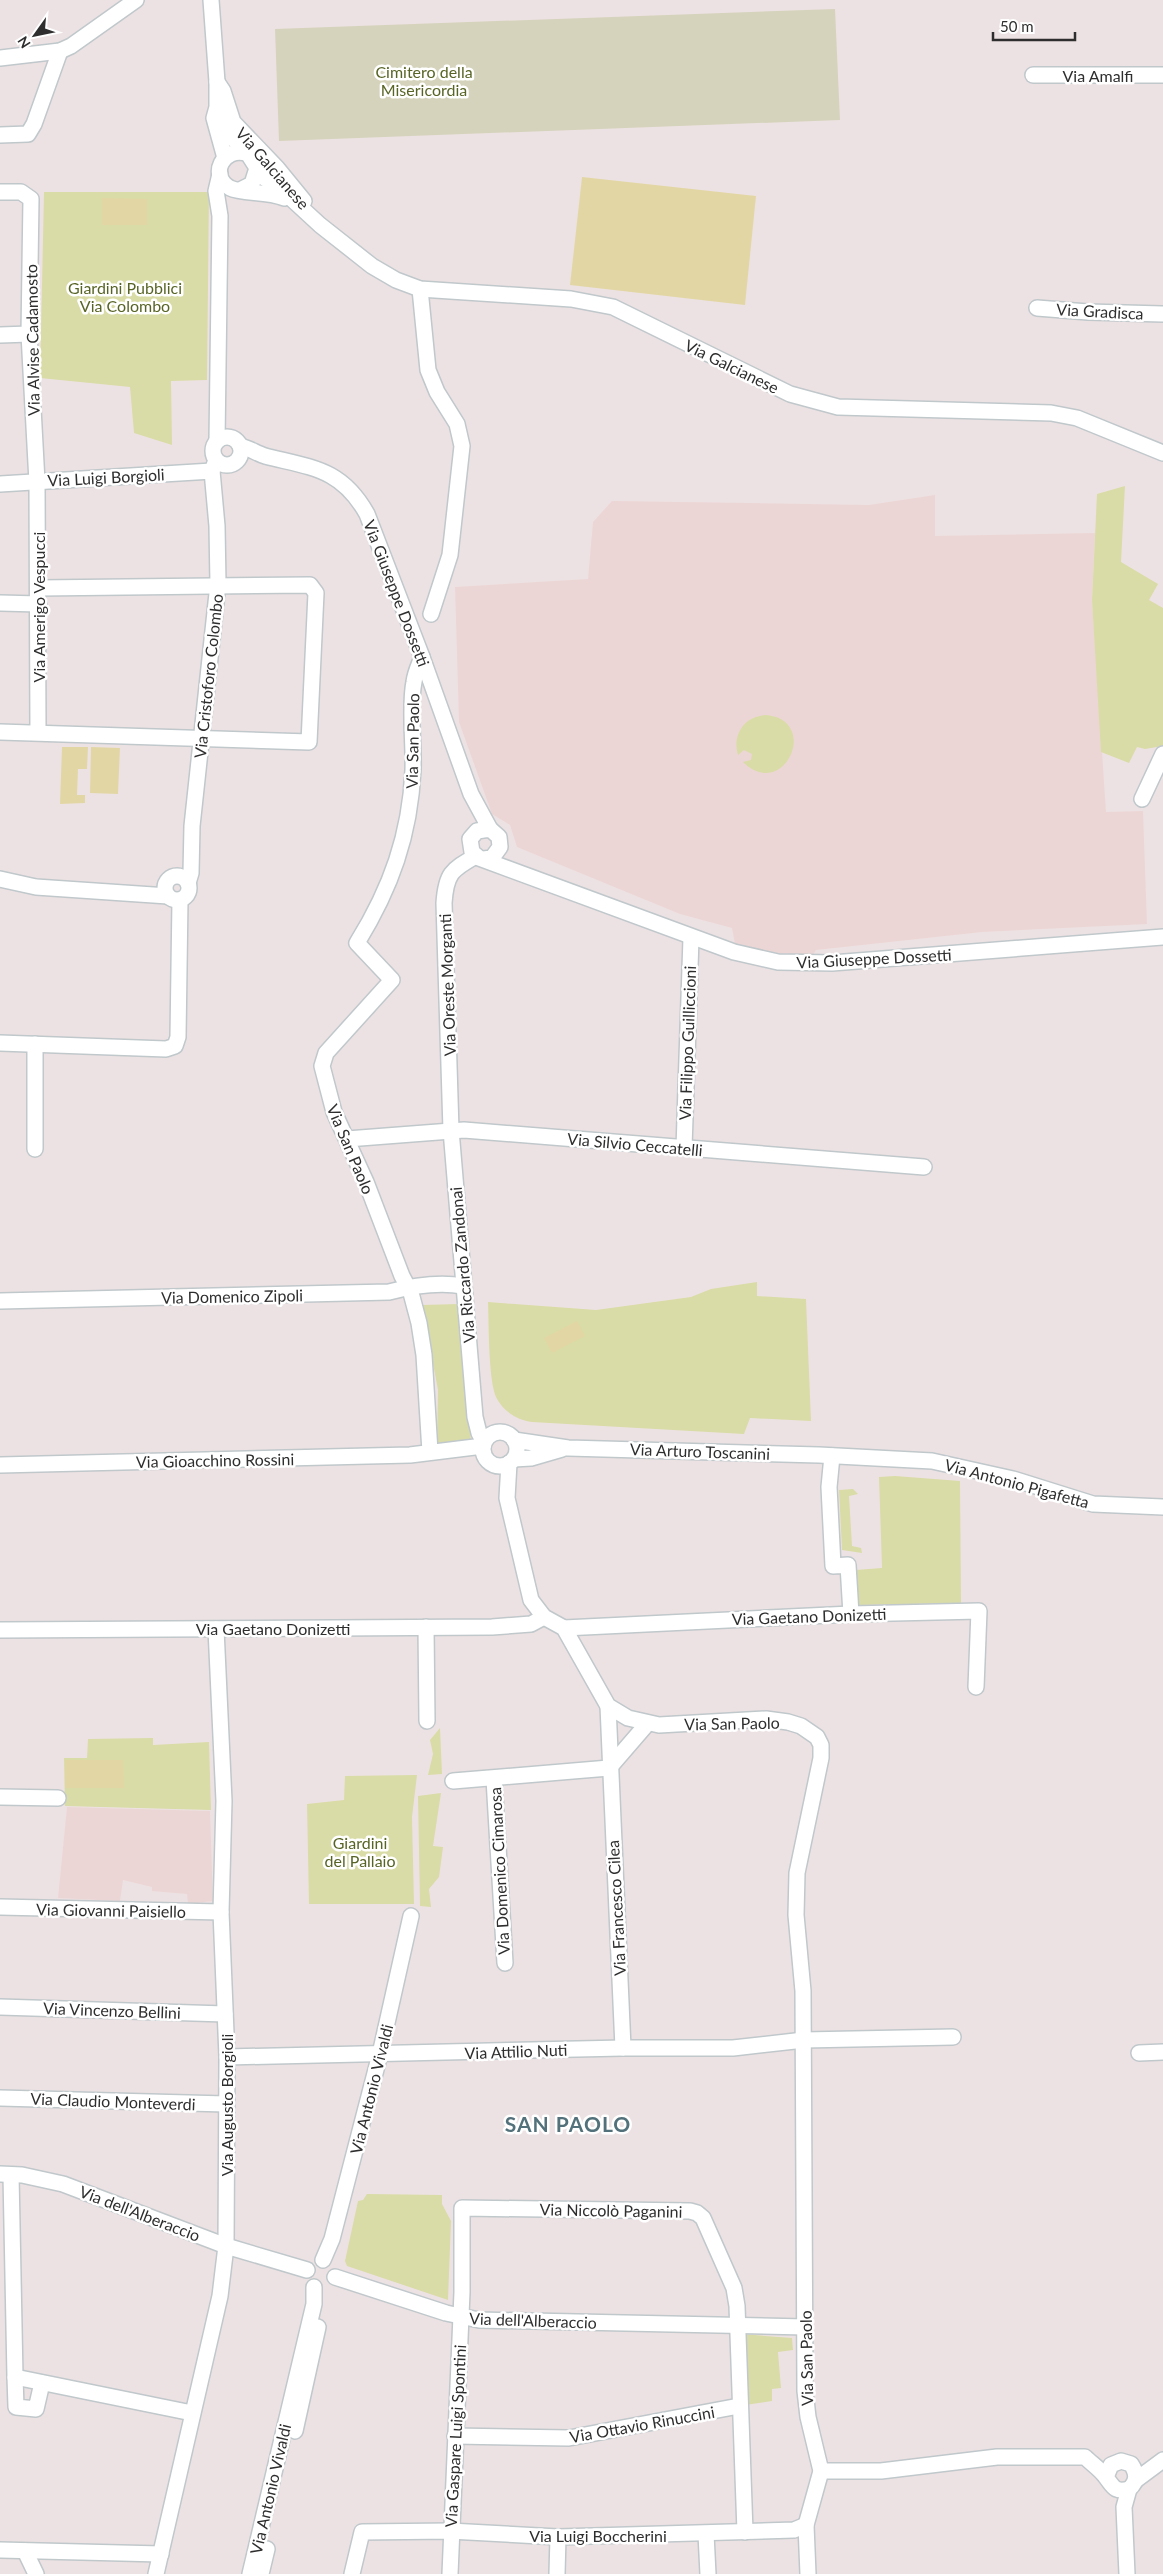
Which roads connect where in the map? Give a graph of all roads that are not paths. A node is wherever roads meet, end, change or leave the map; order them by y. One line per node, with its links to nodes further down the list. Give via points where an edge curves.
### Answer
1 (136, 0): 3 (street)
2 (211, 0): 7 (street, Via Galcianese)
3 (60, 51): 4 (street); 9 (street, via 28,134)
4 (0, 58)
5 (1033, 75): 6 (street, Via Amalfi)
6 (1163, 75)
7 (217, 82): 8 (street, Via Galcianese); 18 (street, Via Galcianese, via 233,122 297,191)
8 (217, 107): 10 (street, Via Galcianese, via 226,129); 11 (street, Via Galcianese, via 215,128)
9 (0, 135)
10 (248, 154): 11 (street, Via Galcianese, via 236,152); 12 (street, Via Galcianese, via 255,162)
11 (225, 158): 13 (street, Via Galcianese)
12 (257, 173): 14 (street, Via Galcianese, via 252,184); 16 (street, Via Galcianese)
13 (220, 174): 14 (street, via 225,184); 17 (street, Via Cristoforo Colombo, via 216,191)
14 (239, 189): 16 (street, Via Galcianese, via 275,194); 17 (street, Via Cristoforo Colombo, via 228,195)
15 (0, 192): 22 (street, Via Alvise Cadamosto, via 21,192 31,199)
16 (295, 203): 18 (street, Via Galcianese)
17 (220, 216): 24 (street, Via Cristoforo Colombo)
18 (320, 225): 19 (street, Via Galcianese, via 379,270)
19 (420, 289): 25 (street, Via Galcianese, via 571,299 613,307 790,394 838,407 1051,413 1077,418); 33 (street, via 428,370 457,424 462,446 450,555)
20 (1037, 308): 21 (street, Via Gradisca)
21 (1163, 314)
22 (29, 334): 23 (street); 27 (street, Via Alvise Cadamosto)
23 (0, 335)
24 (218, 391): 26 (street, Via Cristoforo Colombo, via 228,425); 26 (street, Via Cristoforo Colombo, via 217,441 228,437)
25 (1163, 453)
26 (229, 457): 27 (street, Via Luigi Borgioli); 29 (street, Via Cristoforo Colombo, via 217,526); 34 (street, Via Giuseppe Dossetti, via 259,454 302,464 335,476 358,499 367,514)
27 (37, 482): 28 (street, Via Luigi Borgioli); 30 (street, Via Amerigo Vespucci)
28 (0, 484)
29 (218, 584): 30 (street); 37 (street, Via Cristoforo Colombo); 37 (street, via 307,584 315,590 309,742)
30 (39, 588): 32 (street, Via Amerigo Vespucci)
31 (0, 603): 32 (street)
32 (40, 604): 36 (street, Via Amerigo Vespucci)
33 (431, 614)
34 (422, 656): 40 (street, Via Giuseppe Dossetti); 52 (street, Via San Paolo, via 413,683 410,813 389,883 357,943 392,980 326,1053 322,1062 334,1112)
35 (0, 732): 36 (street)
36 (38, 732): 37 (street)
37 (201, 739): 45 (street, Via Cristoforo Colombo, via 192,826 193,853)
38 (1163, 754): 39 (street)
39 (1142, 799)
40 (484, 830): 41 (street, via 499,837); 42 (street, via 470,842 472,852)
41 (500, 848): 42 (street, via 492,858); 43 (street)
42 (479, 858): 43 (street, Via Giuseppe Dossetti); 51 (street, Via Oreste Morganti, via 454,870 445,886)
43 (510, 868): 48 (street, Via Giuseppe Dossetti)
44 (0, 879): 46 (street, via 36,887)
45 (183, 880): 46 (street, via 188,894); 46 (street, via 170,878 166,883 165,892)
46 (174, 898): 50 (street, via 178,1037 175,1046 166,1049)
47 (1163, 937): 48 (street, Via Giuseppe Dossetti, via 832,963 761,960)
48 (691, 938): 54 (street, Via Filippo Guilliccioni)
49 (0, 1043): 50 (street)
50 (35, 1044): 53 (street)
51 (451, 1130): 52 (street, Via Silvio Ceccatelli); 54 (street, Via Silvio Ceccatelli); 56 (street, Via Riccardo Zandonai)
52 (347, 1140): 57 (street, Via San Paolo)
53 (35, 1148)
54 (684, 1148): 55 (street, Via Silvio Ceccatelli)
55 (924, 1167)
56 (463, 1286): 57 (street, Via Domenico Zipoli); 59 (street, Via Riccardo Zandonai, via 474,1400 484,1421)
57 (408, 1287): 58 (street, Via Domenico Zipoli, via 389,1292); 62 (street, Via San Paolo, via 424,1355)
58 (0, 1301)
59 (487, 1440): 60 (street, via 506,1432); 62 (street); 65 (street, via 486,1458)
60 (514, 1440): 61 (street, Via Arturo Toscanini); 65 (street, via 517,1452)
61 (568, 1448): 63 (street, Via Arturo Toscanini); 65 (street, Via Arturo Toscanini)
62 (430, 1452): 66 (street, Via Gioacchino Rossini)
63 (832, 1456): 64 (street, Via Arturo Toscanini); 68 (street, via 830,1486 834,1566 848,1565)
64 (932, 1461): 67 (street, Via Antonio Pigafetta, via 1013,1479 1094,1504)
65 (506, 1462): 69 (street, via 507,1498 527,1586 531,1600)
66 (0, 1465)
67 (1163, 1507)
68 (851, 1614): 72 (street, Via Gaetano Donizetti); 74 (street, Via Gaetano Donizetti, via 979,1611)
69 (544, 1617): 70 (street, Via Gaetano Donizetti, via 531,1624); 72 (street)
70 (426, 1627): 71 (street, Via Gaetano Donizetti); 76 (street)
71 (216, 1628): 73 (street, Via Gaetano Donizetti); 84 (street, Via Augusto Borgioli, via 224,1801)
72 (564, 1628): 75 (street)
73 (0, 1630)
74 (976, 1687)
75 (608, 1706): 77 (street, Via San Paolo, via 628,1718); 78 (street, Via Francesco Cilea)
76 (427, 1721)
77 (647, 1724): 78 (street); 90 (street, Via San Paolo, via 766,1719 801,1726 817,1736 821,1758 797,1873 796,1916)
78 (610, 1768): 79 (street); 91 (street, Via Francesco Cilea)
79 (494, 1779): 80 (street); 86 (street, Via Domenico Cimarosa)
80 (453, 1781)
81 (0, 1797): 82 (street)
82 (58, 1798)
83 (0, 1907): 84 (street, Via Giovanni Paisiello)
84 (221, 1912): 88 (street, Via Augusto Borgioli)
85 (411, 1916): 94 (street, Via Antonio Vivaldi)
86 (505, 1963)
87 (0, 2007): 88 (street, Via Vincenzo Bellini)
88 (225, 2014): 95 (street, Via Augusto Borgioli)
89 (953, 2037): 90 (street)
90 (804, 2040): 91 (street, Via Attilio Nuti, via 733,2048); 107 (street, Via San Paolo)
91 (623, 2048): 94 (street, Via Attilio Nuti)
92 (1163, 2052): 93 (street)
93 (1139, 2053)
94 (380, 2054): 95 (street, Via Attilio Nuti); 101 (street, Via Antonio Vivaldi, via 332,2239)
95 (227, 2057): 97 (street, Via Augusto Borgioli)
96 (0, 2098): 97 (street, Via Claudio Monteverdi)
97 (226, 2104): 100 (street, Via Augusto Borgioli)
98 (5, 2174): 100 (street, Via dell'Alberaccio, via 63,2184); 108 (street)
99 (462, 2208): 105 (street, Via Gaspare Luigi Spontini); 106 (street, Via Niccolò Paganini, via 697,2213 706,2225 734,2288)
100 (226, 2246): 102 (street, Via dell'Alberaccio); 111 (street, Via Augusto Borgioli, via 220,2296)
101 (323, 2260): 102 (street, via 311,2263); 103 (street, via 334,2267)
102 (307, 2270): 104 (street, via 308,2279)
103 (335, 2277): 104 (street, via 331,2284); 105 (street, Via dell'Alberaccio)
104 (319, 2287): 127 (street, Via Antonio Vivaldi); 128 (street, Via Antonio Vivaldi, via 323,2306)
105 (460, 2317): 106 (street, Via dell'Alberaccio); 112 (street, Via Gaspare Luigi Spontini)
106 (738, 2326): 107 (street, Via dell'Alberaccio); 110 (street)
107 (805, 2327): 114 (street, Via San Paolo, via 806,2406)
108 (15, 2377): 109 (street); 109 (street, via 16,2407 36,2409)
109 (42, 2383): 111 (street)
110 (739, 2406): 112 (street, Via Ottavio Rinuccini, via 569,2438); 119 (street)
111 (192, 2413): 124 (street, Via Augusto Borgioli)
112 (455, 2436): 118 (street, Via Gaspare Luigi Spontini)
113 (1131, 2464): 115 (street, via 1116,2462 1108,2469); 116 (street, via 1135,2470); 116 (street, via 1163,2460)
114 (821, 2471): 115 (street, via 881,2471 997,2457 1085,2457); 117 (street)
115 (1106, 2477): 116 (street, via 1111,2487)
116 (1127, 2486): 134 (street, via 1124,2507)
117 (806, 2525): 119 (street, via 794,2530); 133 (street)
118 (450, 2531): 121 (street, Via Luigi Boccherini); 129 (street, Via Luigi Boccherini, via 362,2532); 130 (street, Via Gaspare Luigi Spontini)
119 (745, 2532): 120 (street, Via Luigi Boccherini)
120 (706, 2534): 121 (street, Via Luigi Boccherini); 132 (street)
121 (558, 2537): 131 (street)
122 (0, 2550): 123 (street)
123 (25, 2551): 124 (street); 125 (street)
124 (161, 2554): 126 (street, Via Augusto Borgioli)
125 (36, 2574)
126 (156, 2574)
127 (250, 2574)
128 (261, 2574)
129 (352, 2574)
130 (450, 2574)
131 (557, 2574)
132 (708, 2574)
133 (808, 2574)
134 (1127, 2574)

